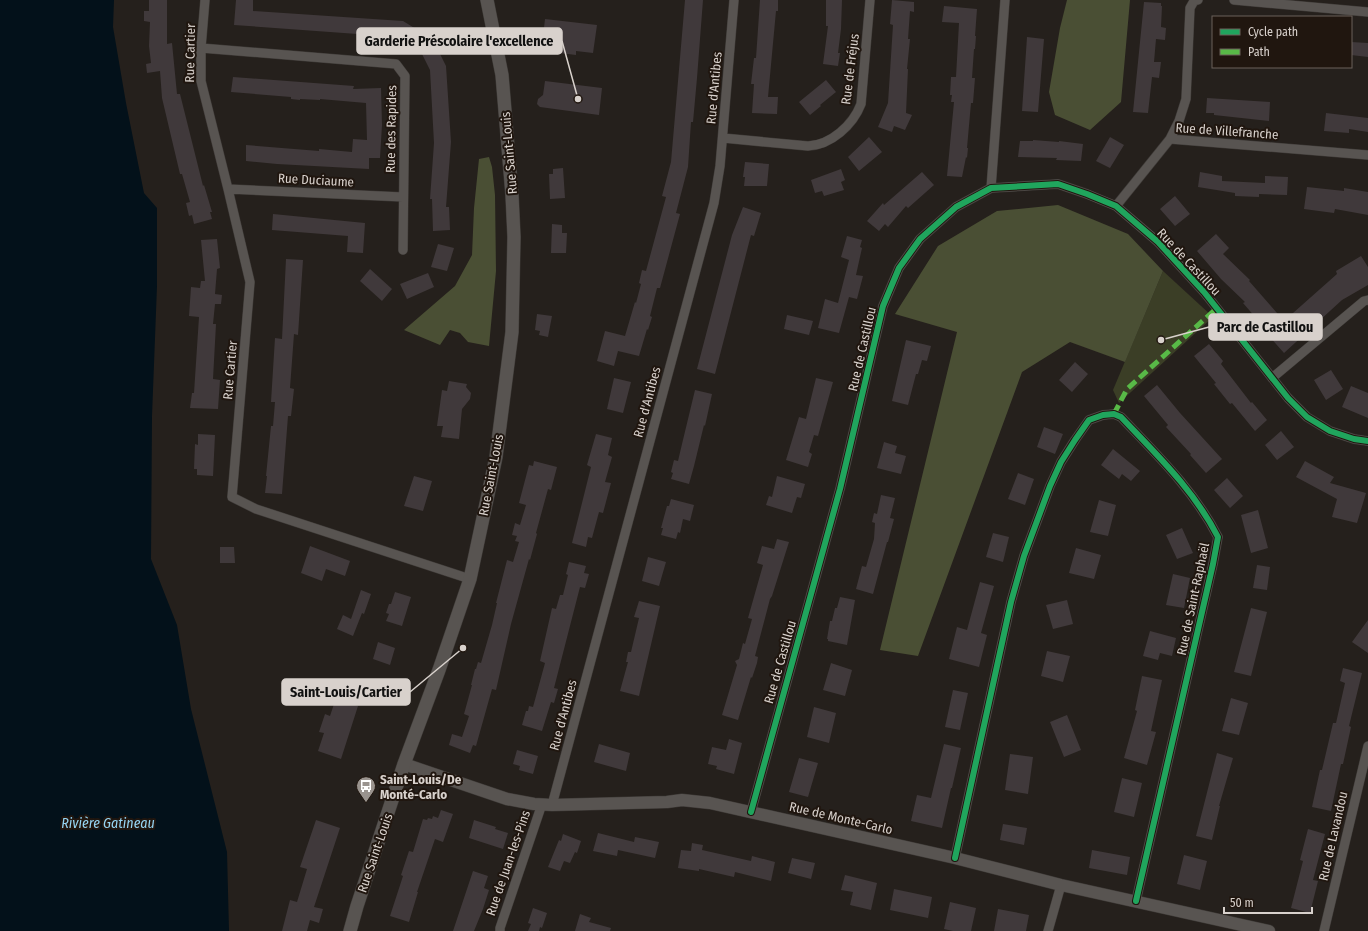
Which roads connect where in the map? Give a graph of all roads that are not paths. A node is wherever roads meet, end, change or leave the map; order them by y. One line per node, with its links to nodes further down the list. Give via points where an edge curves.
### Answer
1 (205, 0): 9 (street, Rue Cartier)
2 (487, 0): 21 (main road, Rue Saint-Louis, via 502,75 506,115 512,202 512,332 496,457)
3 (734, 0): 10 (street, Rue d'Antibes)
4 (870, 0): 10 (street, Rue de Fréjus, via 861,104 852,121 826,142 817,145)
5 (1005, 0): 13 (street)
6 (1198, 0): 11 (street, via 1194,1 1190,8 1186,99)
7 (1234, 0): 8 (street)
8 (1368, 12)
9 (201, 48): 14 (street, Rue Cartier, via 201,81); 15 (street, Rue des Rapides, via 396,64 405,76)
10 (723, 138): 24 (street, Rue d'Antibes, via 714,203)
11 (1170, 139): 12 (street, Rue de Villefranche); 16 (street, Rue de Villefranche)
12 (1368, 155)
13 (991, 188): 16 (street, Rue de Castillou, via 1058,184); 25 (street, Rue de Castillou, via 956,207 920,239 899,268 883,306 840,489)
14 (228, 189): 15 (street, Rue Duciaume); 21 (street, Rue Cartier, via 250,282 232,497 256,509)
15 (403, 197): 17 (street, Rue des Rapides)
16 (1116, 206): 19 (street, Rue de Castillou, via 1158,242 1204,292)
17 (403, 250)
18 (1368, 300): 19 (street)
19 (1272, 378): 20 (street, Rue de Castillou, via 1307,417 1330,431 1354,440)
20 (1368, 441)
21 (470, 579): 23 (main road, Rue Saint-Louis)
22 (1368, 746): 33 (street, Rue de Lavandou)
23 (404, 764): 24 (street, Rue de Monte-Carlo, via 507,799); 29 (main road, Rue Saint-Louis)
24 (547, 805): 25 (street, Rue de Monte-Carlo, via 682,800); 30 (street, Rue de Juan-les-Pins)
25 (751, 812): 26 (street, Rue de Monte-Carlo)
26 (955, 858): 27 (street, Rue de Monte-Carlo); 28 (street, Rue de Saint-Raphaël, via 1011,602 1026,549 1050,486 1075,440 1089,420 1114,414 1120,417 1182,482 1218,537)
27 (1061, 885): 28 (street, Rue de Monte-Carlo); 31 (street)
28 (1136, 901): 32 (street, Rue de Monte-Carlo)
29 (350, 931)
30 (500, 931)
31 (1048, 931)
32 (1269, 931)
33 (1324, 931)

